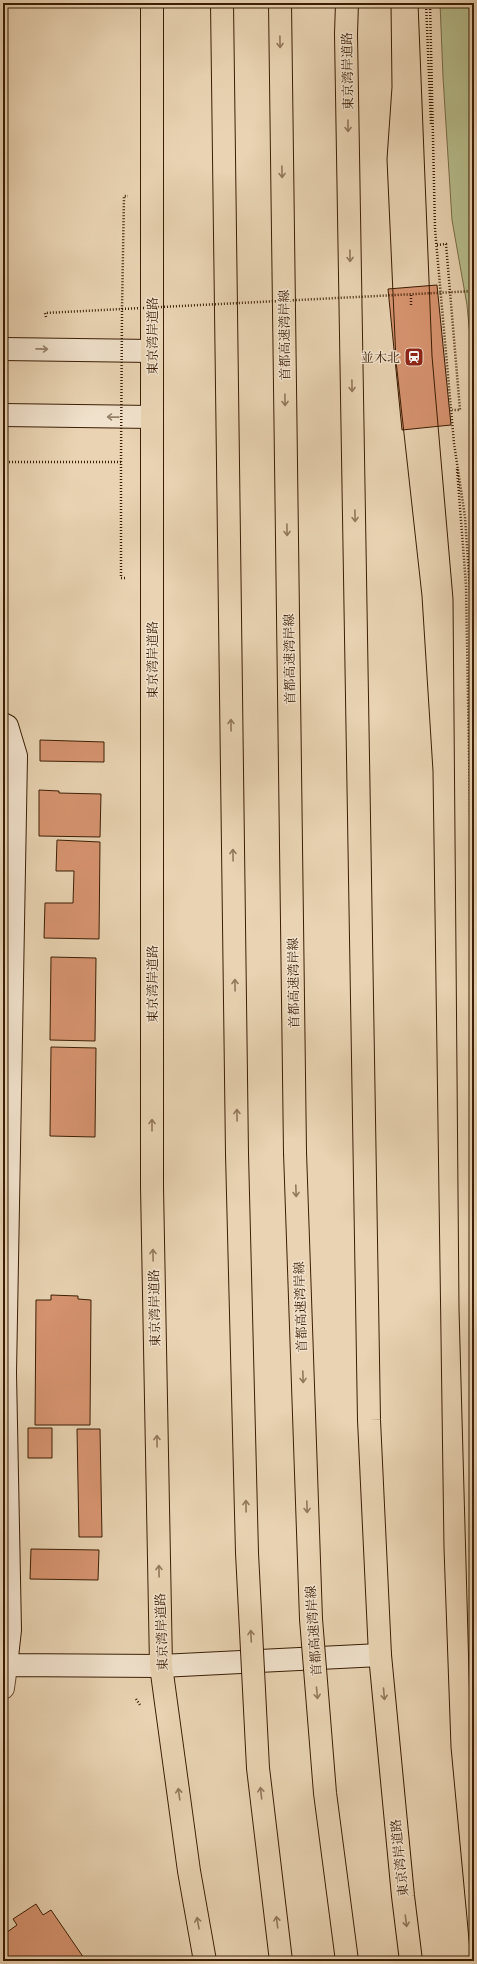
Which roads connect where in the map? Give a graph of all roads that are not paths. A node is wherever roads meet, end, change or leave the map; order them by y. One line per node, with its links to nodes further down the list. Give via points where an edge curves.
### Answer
1 (152, 3): 6 (highway, 東京湾岸道路)
2 (222, 3): 16 (highway, one-way to 2, bridge, via 258,1768 247,1553 237,1154)
3 (280, 3): 17 (highway, 首都高速湾岸線, one-way to 17, bridge, via 295,1152 311,1619 325,1793)
4 (348, 3): 11 (highway, 東京湾岸道路, one-way to 11, via 346,34 370,1420)
5 (3, 349): 6 (street, one-way to 6)
6 (152, 351): 8 (highway, 東京湾岸道路)
7 (3, 415): 8 (street, one-way to 7)
8 (152, 417): 13 (highway, 東京湾岸道路, one-way to 8, via 152,1187)
9 (3, 724): 10 (street, via 7,726 16,756)
10 (4, 1373): 12 (street, via 10,1630)
11 (380, 1655): 13 (street); 18 (highway, 東京湾岸道路, one-way to 18)
12 (5, 1665): 13 (street); 14 (street)
13 (161, 1666): 15 (highway, 東京湾岸道路, one-way to 13, via 189,1871)
14 (3, 1688)
15 (205, 1961)
16 (281, 1961)
17 (347, 1961)
18 (411, 1961)

